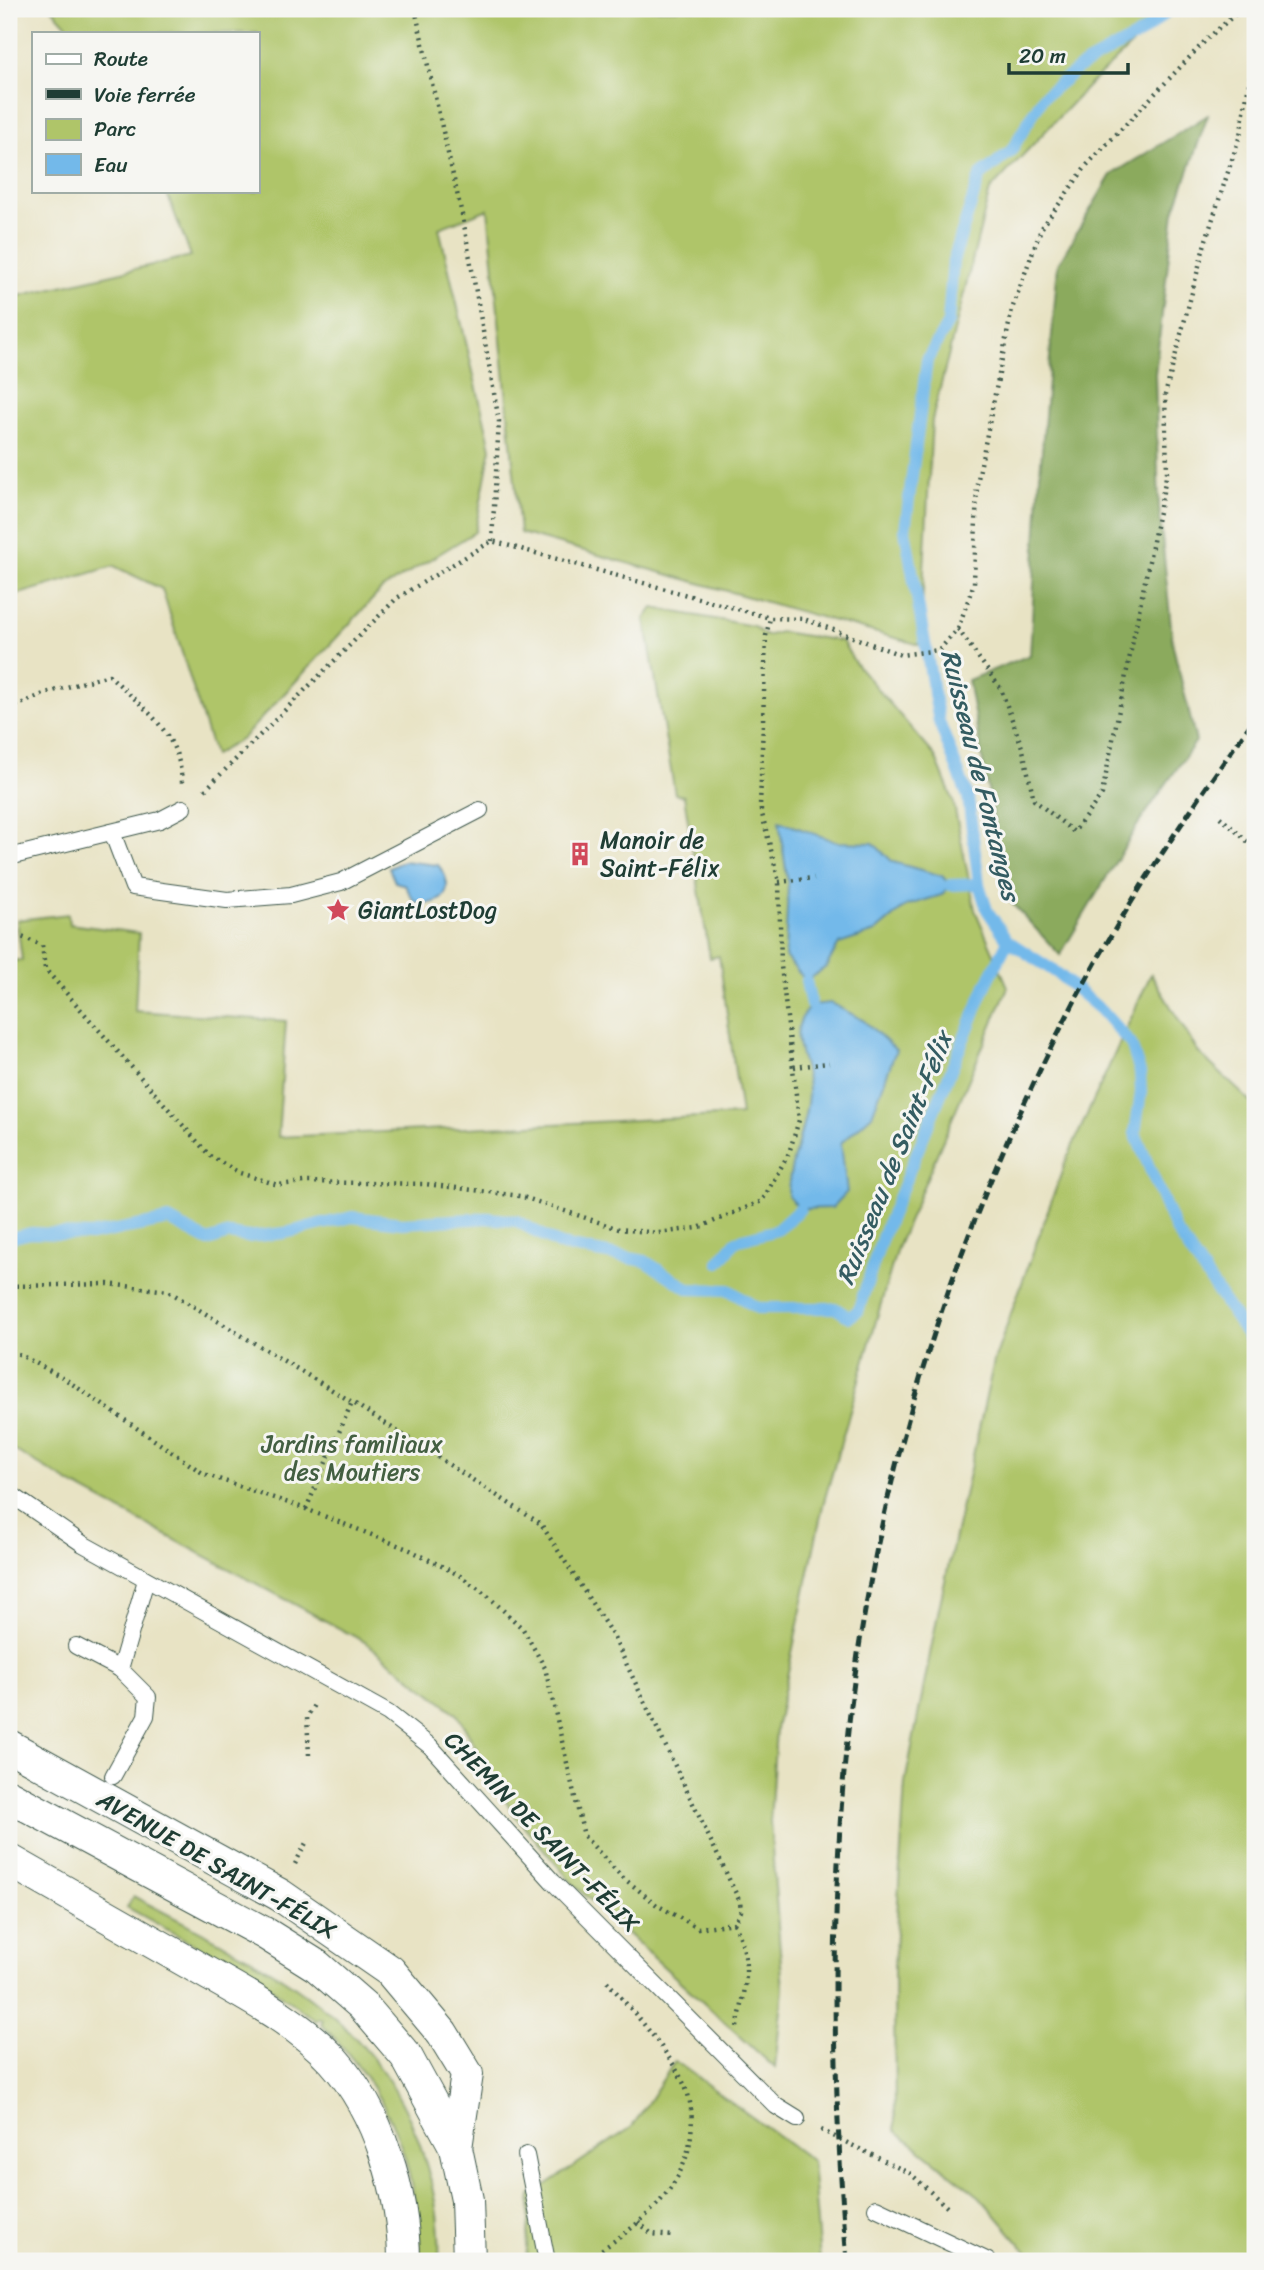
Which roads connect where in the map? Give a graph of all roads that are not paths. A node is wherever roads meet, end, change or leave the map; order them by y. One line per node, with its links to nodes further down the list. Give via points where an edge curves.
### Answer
1 (183, 808): 3 (lane, via 160,820)
2 (480, 810): 3 (lane, via 341,882 291,895 227,900 133,887)
3 (113, 832): 4 (lane)
4 (9, 857)
5 (9, 1493): 6 (lane, CHEMIN DE SAINT-FÉLIX)
6 (146, 1580): 8 (lane); 13 (lane, CHEMIN DE SAINT-FÉLIX, via 341,1685 430,1746 553,1882 776,2106)
7 (76, 1646): 8 (lane)
8 (120, 1670): 10 (lane, via 148,1697 146,1716)
9 (9, 1746): 14 (street, AVENUE DE SAINT-FÉLIX, via 281,1895 390,1970 473,2073)
10 (113, 1776)
11 (9, 1796): 14 (street, AVENUE DE SAINT-FÉLIX, via 267,1934 317,1966 363,2006 406,2056)
12 (9, 1860): 17 (street, via 291,2024 334,2061 369,2115 392,2170)
13 (797, 2119)
14 (456, 2148): 18 (street, AVENUE DE SAINT-FÉLIX, via 467,2200)
15 (526, 2155): 19 (lane)
16 (876, 2208): 20 (lane)
17 (404, 2261)
18 (469, 2261)
19 (547, 2261)
20 (988, 2261)

